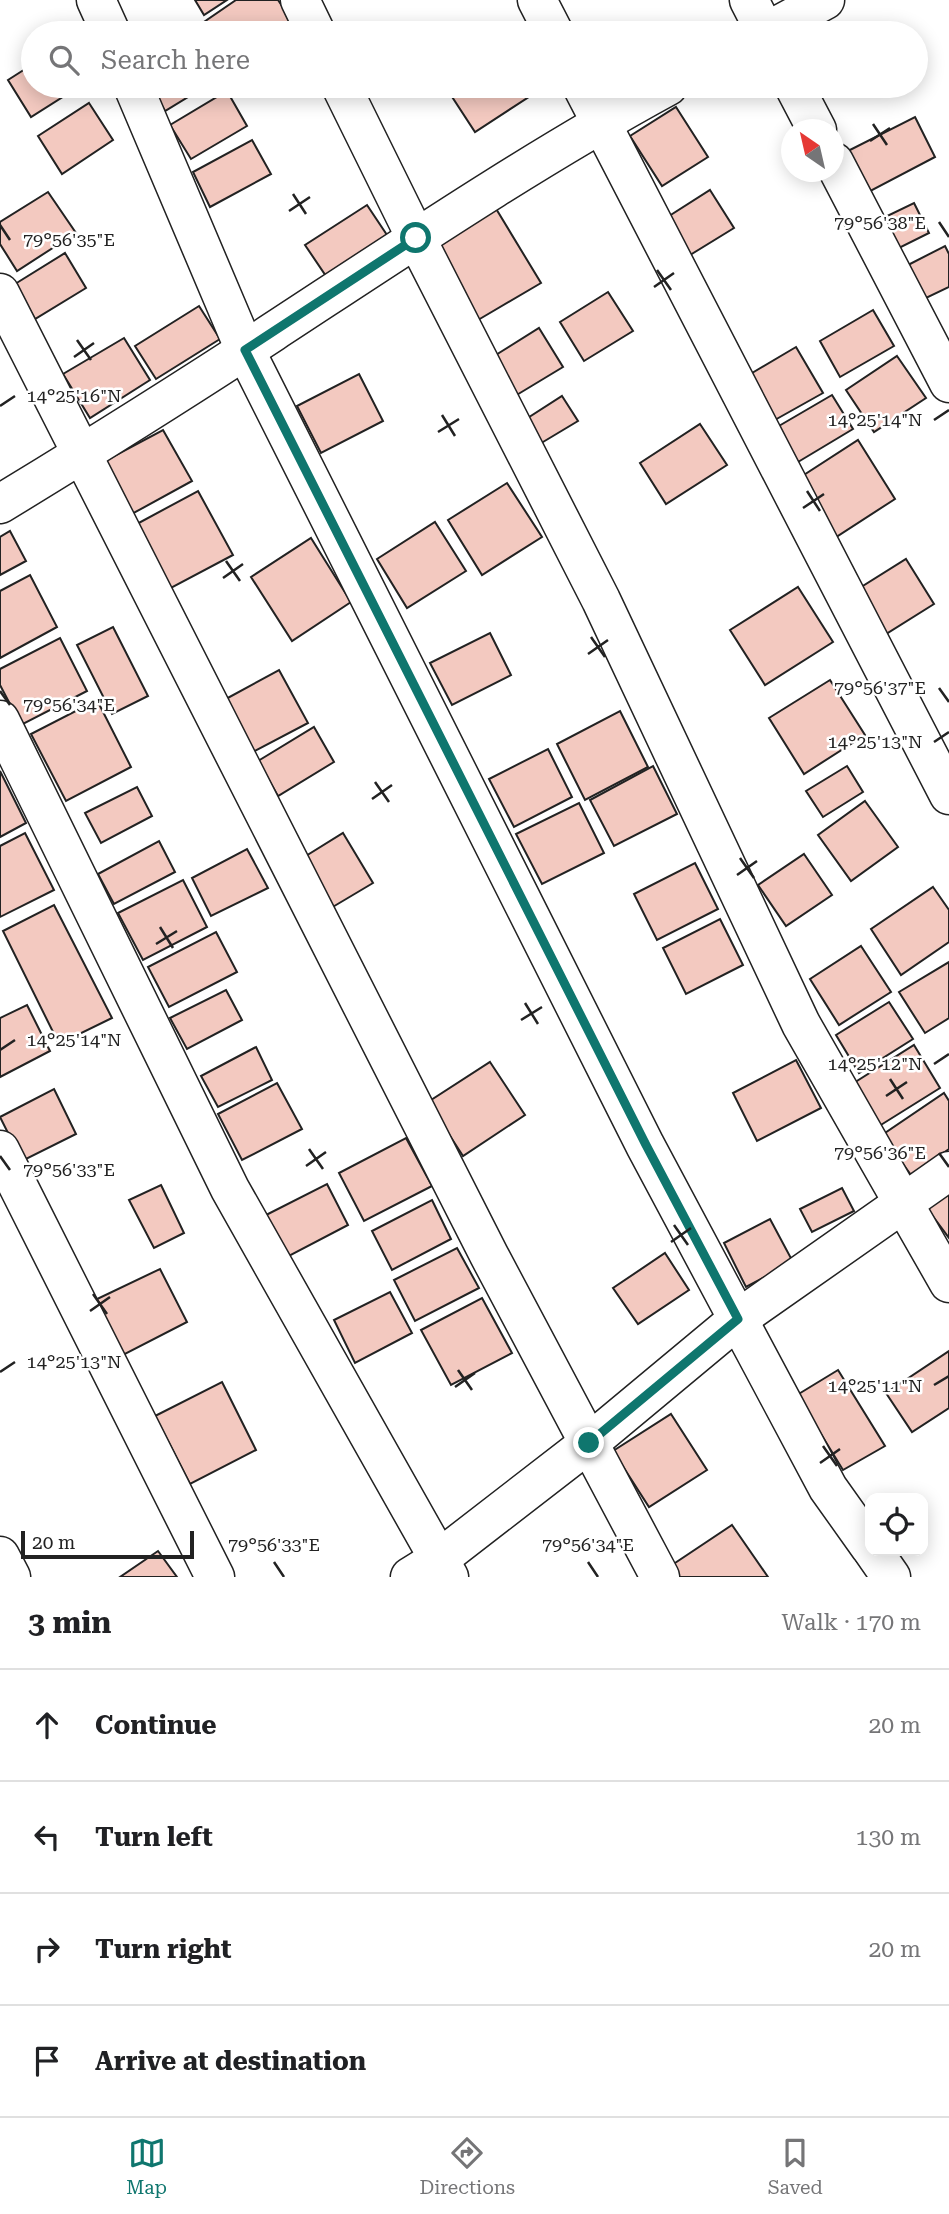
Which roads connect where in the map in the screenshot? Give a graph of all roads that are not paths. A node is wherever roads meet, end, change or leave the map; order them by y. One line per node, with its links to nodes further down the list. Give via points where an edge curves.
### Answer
1 (96, 0): 5 (street)
2 (300, 0): 6 (street)
3 (537, 0): 7 (street)
4 (825, 0): 8 (street)
5 (106, 21)
6 (310, 21)
7 (548, 21)
8 (771, 21)
9 (138, 98): 19 (street)
10 (347, 98): 17 (street)
11 (588, 98): 15 (street)
12 (646, 98): 15 (street)
13 (800, 98): 14 (street)
14 (811, 119)
15 (601, 123): 17 (street); 24 (street)
16 (844, 181): 20 (street)
17 (416, 238): 19 (street); 27 (street, via 601,600 801,1024)
18 (0, 293): 21 (street)
19 (245, 350): 21 (street); 29 (street)
20 (949, 383)
21 (81, 455): 22 (street); 30 (street)
22 (0, 504)
23 (0, 720): 34 (street, via 230,1189)
24 (949, 795)
25 (0, 1150): 36 (street)
26 (949, 1171): 27 (street)
27 (904, 1203): 28 (street); 29 (street)
28 (949, 1283)
29 (738, 1319): 30 (street); 31 (street, via 828,1488)
30 (589, 1443): 34 (street); 37 (street)
31 (865, 1540)
32 (0, 1556): 35 (street)
33 (876, 1556): 38 (street)
34 (433, 1571)
35 (11, 1577)
36 (215, 1577)
37 (660, 1577)
38 (891, 1577)

